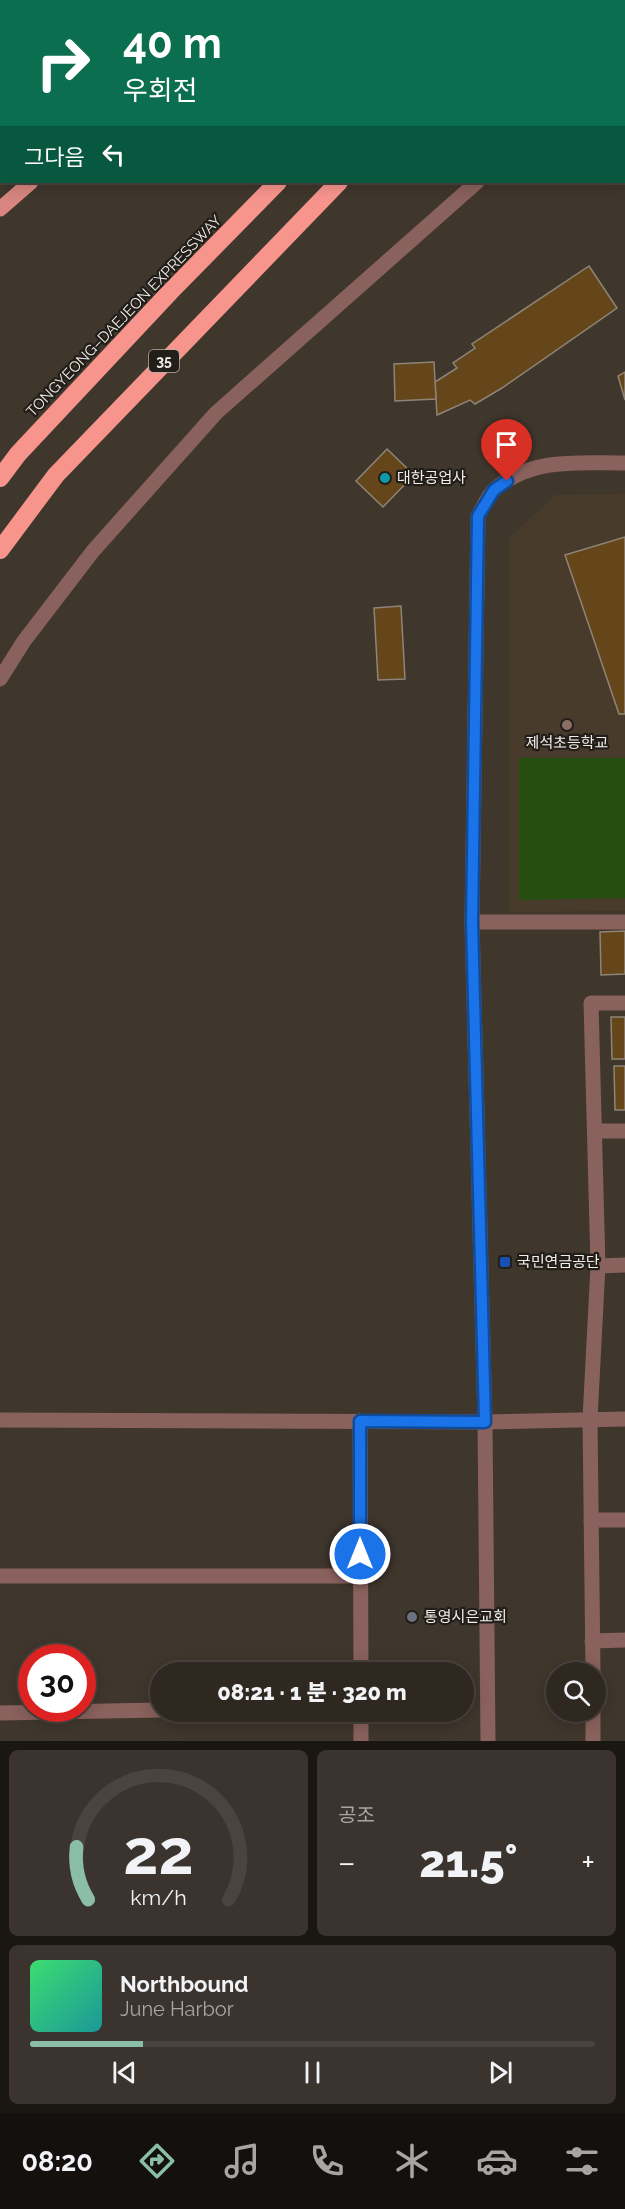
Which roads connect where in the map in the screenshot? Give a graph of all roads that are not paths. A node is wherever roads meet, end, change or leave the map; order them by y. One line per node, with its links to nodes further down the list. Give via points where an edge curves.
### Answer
1 (30, 183): 5 (main road)
2 (277, 183): 7 (highway, TONGYEONG–DAEJEON EXPRESSWAY, via 170,292)
3 (338, 183): 8 (highway, 35, via 56,475)
4 (476, 183): 9 (street, via 216,413 93,551 30,632)
5 (0, 209)
6 (625, 463): 10 (street, via 548,463 521,472 494,490 478,516)
7 (0, 478)
8 (0, 550)
9 (0, 679)
10 (472, 922): 11 (street); 21 (street)
11 (625, 922)
12 (625, 1003): 13 (street, via 591,1003)
13 (596, 1131): 14 (street); 16 (street)
14 (625, 1131)
15 (625, 1265): 16 (street)
16 (598, 1266): 17 (street)
17 (590, 1419): 18 (street); 21 (street); 22 (street)
18 (625, 1419)
19 (0, 1420): 20 (street)
20 (360, 1421): 21 (street); 25 (street)
21 (485, 1422): 35 (street)
22 (591, 1520): 23 (street); 26 (street)
23 (625, 1520)
24 (0, 1576): 25 (street)
25 (360, 1576): 28 (street)
26 (592, 1641): 27 (street); 29 (street)
27 (625, 1641)
28 (361, 1662)
29 (593, 1662)
30 (150, 1710): 31 (street)
31 (0, 1713)
32 (361, 1722): 34 (street)
33 (593, 1722): 36 (street)
34 (361, 1741)
35 (488, 1741)
36 (593, 1741)

